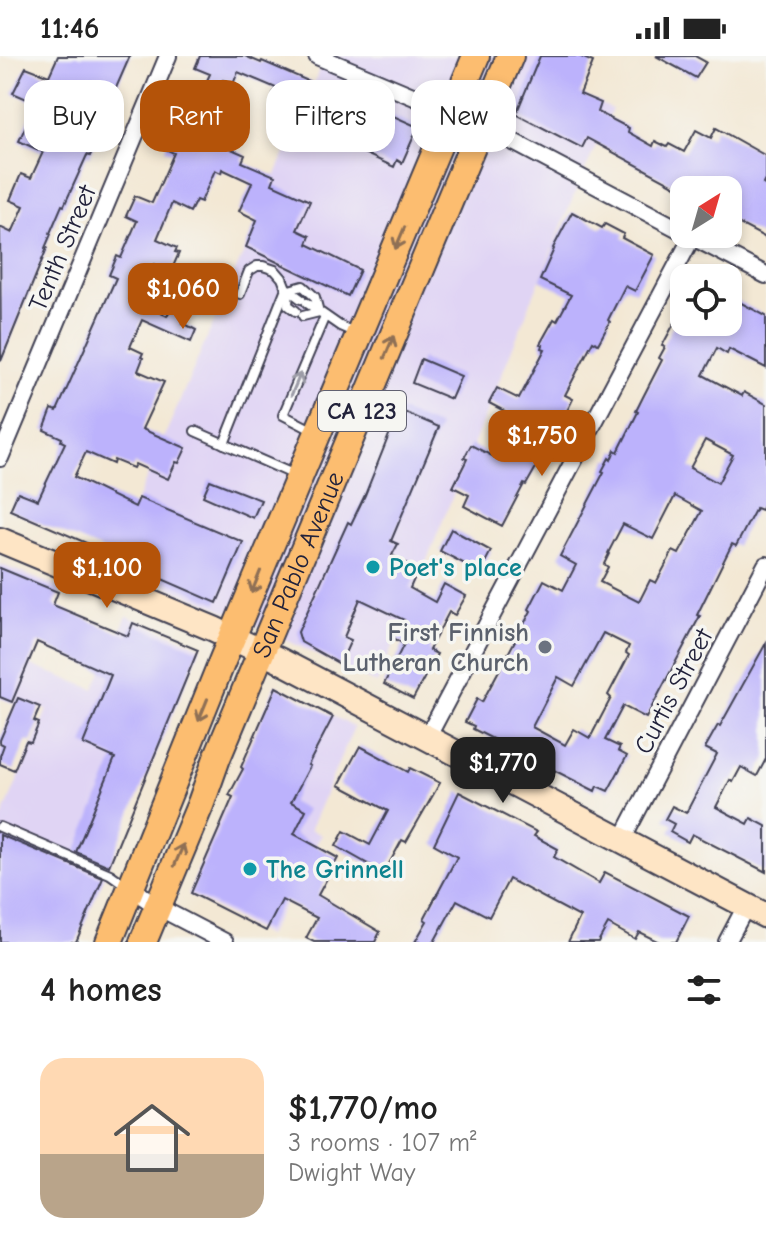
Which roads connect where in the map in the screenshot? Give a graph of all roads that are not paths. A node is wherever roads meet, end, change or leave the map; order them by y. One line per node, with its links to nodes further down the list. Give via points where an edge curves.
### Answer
1 (168, 56): 22 (street, Tenth Street)
2 (317, 56): 7 (street)
3 (476, 56): 5 (main road, San Pablo Avenue / CA 123)
4 (510, 56): 6 (main road, San Pablo Avenue / CA 123)
5 (466, 80)
6 (500, 80)
7 (411, 96)
8 (516, 145): 11 (street)
9 (436, 152): 18 (main road, San Pablo Avenue / CA 123, one-way to 18)
10 (471, 152): 27 (main road, San Pablo Avenue / CA 123, one-way to 10)
11 (670, 225)
12 (681, 248): 28 (street)
13 (715, 248): 14 (street)
14 (766, 275)
15 (287, 289): 16 (lane, via 275,270 257,266 249,271); 17 (lane); 17 (lane, via 303,286); 17 (lane, via 288,305 299,313); 21 (lane)
16 (240, 294)
17 (322, 314): 18 (lane); 20 (lane, one-way to 17, via 283,415)
18 (360, 335): 20 (main road, San Pablo Avenue / CA 123)
19 (195, 431): 21 (lane)
20 (318, 433): 23 (main road, San Pablo Avenue / CA 123)
21 (224, 444): 23 (lane)
22 (0, 458)
23 (300, 476): 26 (main road, San Pablo Avenue / CA 123, one-way to 26)
24 (0, 540): 26 (street)
25 (766, 565): 30 (street, Curtis Street)
26 (233, 638): 27 (street); 31 (main road, San Pablo Avenue / CA 123, one-way to 31)
27 (262, 652): 28 (street); 32 (main road, San Pablo Avenue / CA 123, one-way to 27)
28 (427, 738): 30 (street)
29 (0, 827): 31 (lane)
30 (622, 840): 33 (street)
31 (131, 888): 32 (street); 34 (main road, San Pablo Avenue / CA 123)
32 (158, 907): 35 (main road, San Pablo Avenue / CA 123); 36 (street)
33 (756, 911): 37 (street)
34 (109, 942)
35 (143, 942)
36 (225, 942)
37 (727, 942)

